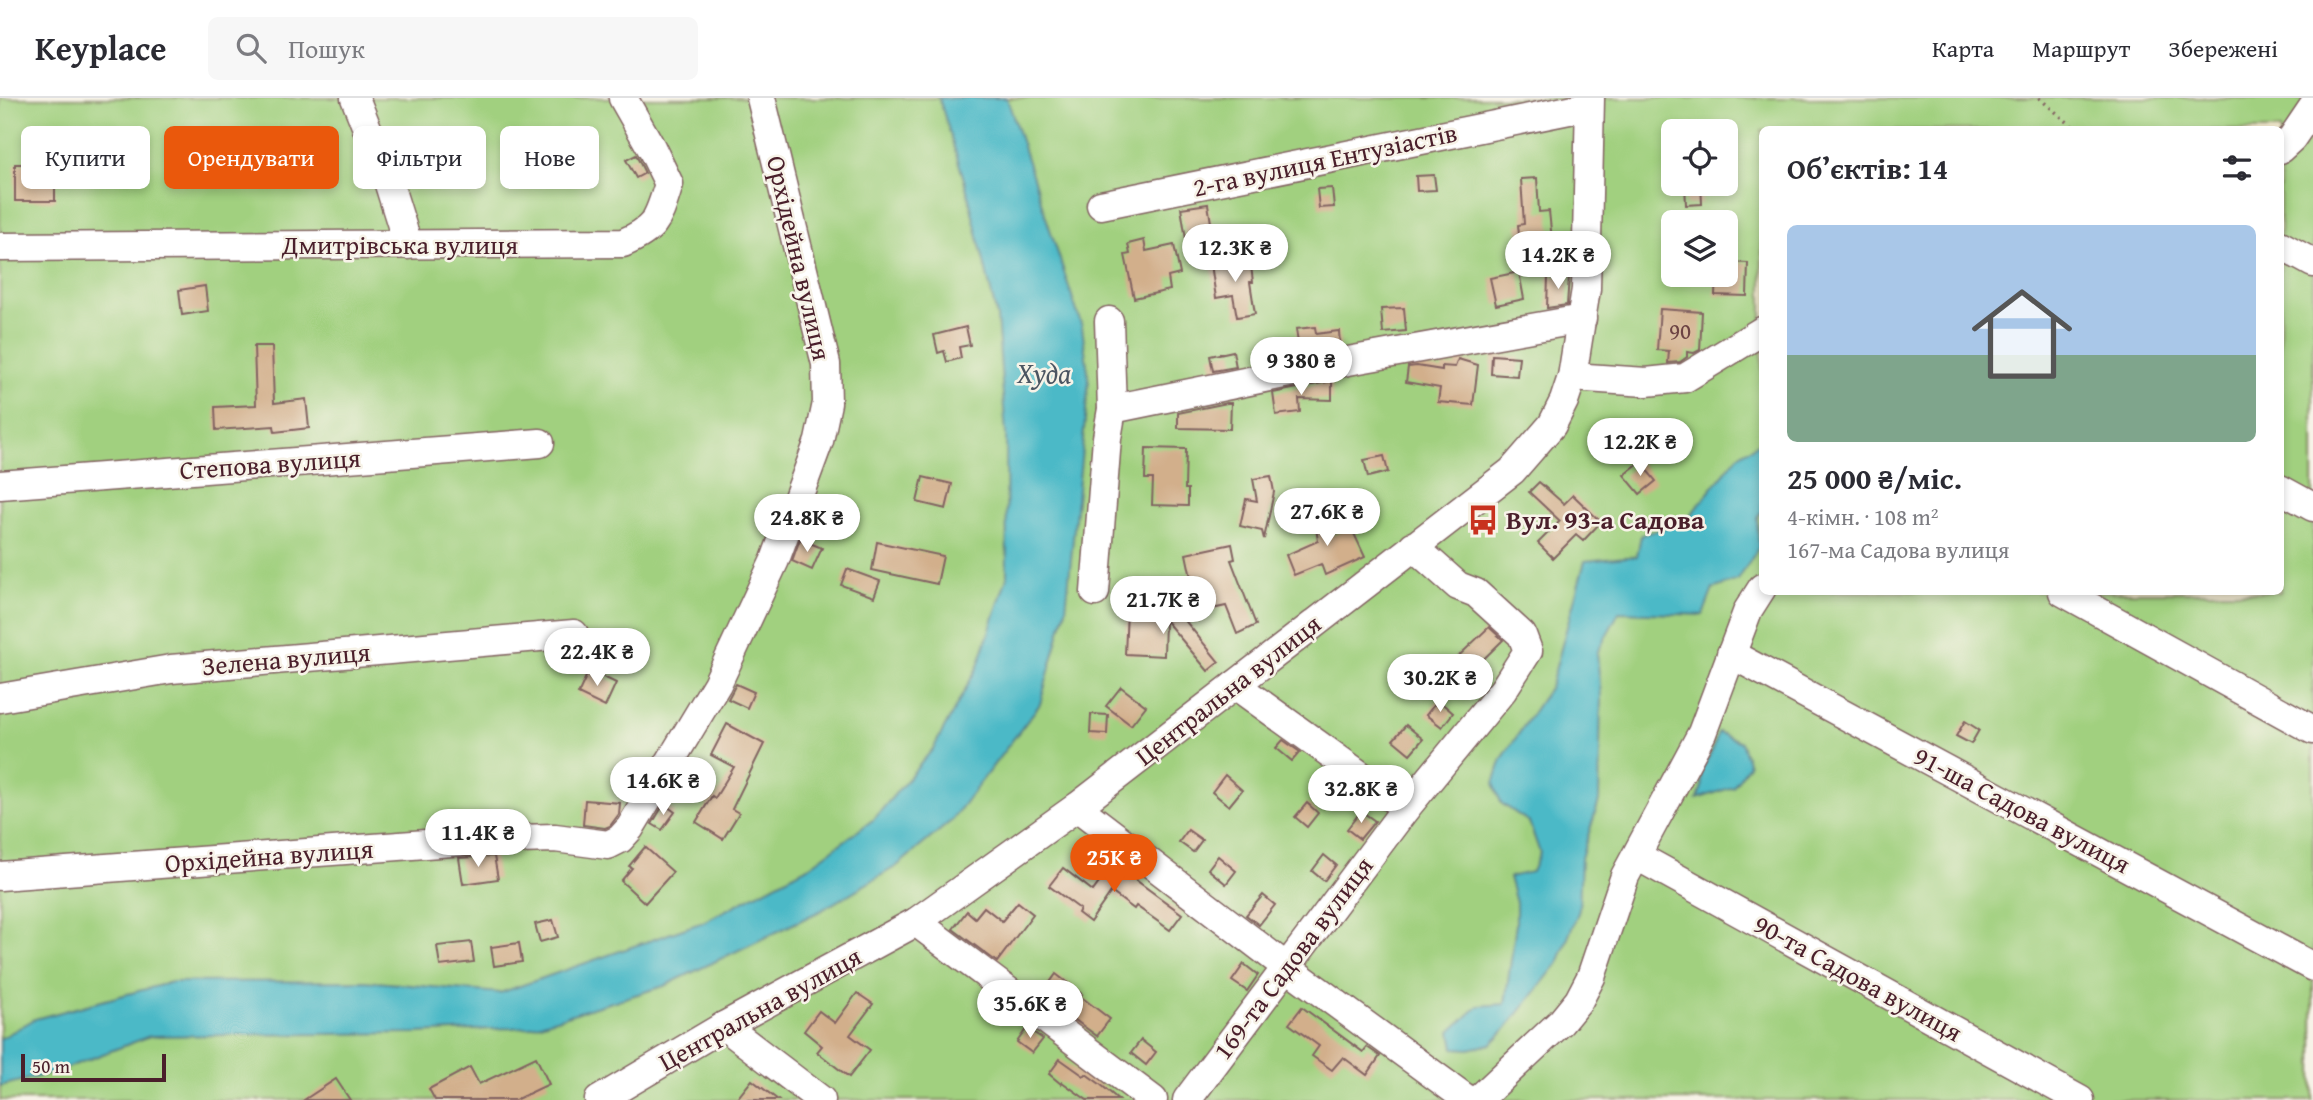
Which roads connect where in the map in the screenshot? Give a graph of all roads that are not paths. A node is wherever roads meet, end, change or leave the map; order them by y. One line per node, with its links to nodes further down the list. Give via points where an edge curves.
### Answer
1 (355, 98): 8 (street)
2 (624, 98): 8 (street, Дмитрівська вулиця, via 668,184 657,220 640,236 604,244)
3 (761, 98): 33 (street, Орхідейна вулиця, via 826,364 827,403 819,441 775,560 717,684 620,839 608,845 555,838 479,839)
4 (1590, 102): 7 (street, 2-га вулиця Ентузіастів); 12 (street, Центральна вулиця)
5 (2313, 107): 6 (street)
6 (2284, 145)
7 (1101, 205)
8 (408, 245): 9 (street, Дмитрівська вулиця)
9 (0, 247)
10 (2284, 247): 11 (street)
11 (2313, 263)
12 (1582, 318): 15 (street, Центральна вулиця); 16 (street)
13 (1109, 321): 16 (street)
14 (1759, 333): 15 (street, via 1685,378 1646,382)
15 (1572, 377): 21 (street, Центральна вулиця, via 1552,425 1534,448 1512,471)
16 (1112, 408): 22 (street)
17 (540, 443): 18 (street, Степова вулиця)
18 (0, 485)
19 (2284, 491): 20 (street)
20 (2313, 507)
21 (1413, 547): 27 (street, Центральна вулиця); 31 (street, 169-та Садова вулиця, via 1458,586 1476,593 1522,635 1528,651 1503,690)
22 (1096, 592)
23 (1759, 592): 26 (street)
24 (2068, 595): 29 (street)
25 (574, 634): 28 (street, Зелена вулиця, via 171,669)
26 (1731, 654): 32 (street, via 1702,733); 36 (street, 91-ша Садова вулиця)
27 (1235, 685): 30 (street, Центральна вулиця); 31 (street)
28 (0, 698)
29 (2313, 730)
30 (1077, 807): 34 (street, Центральна вулиця); 35 (street)
31 (1406, 808): 35 (street, 169-та Садова вулиця)
32 (1637, 856): 43 (street, via 1625,876 1579,1000); 44 (street, 90-та Садова вулиця)
33 (0, 876)
34 (916, 922): 37 (street, Центральна вулиця); 40 (street)
35 (1285, 966): 41 (street, 169-та Садова вулиця); 42 (street)
36 (2313, 967)
37 (724, 1026): 38 (street, Центральна вулиця); 39 (street)
38 (599, 1100)
39 (821, 1100)
40 (1153, 1100)
41 (1187, 1100)
42 (1468, 1100)
43 (1478, 1100)
44 (2080, 1100)

